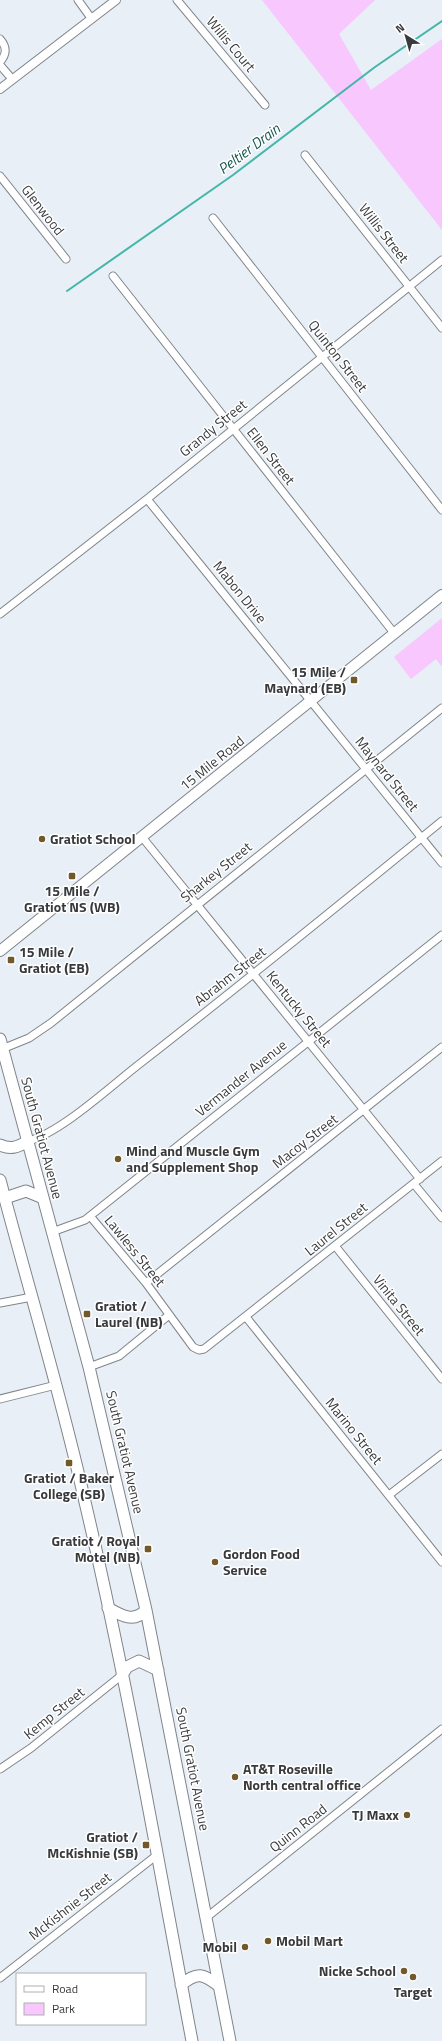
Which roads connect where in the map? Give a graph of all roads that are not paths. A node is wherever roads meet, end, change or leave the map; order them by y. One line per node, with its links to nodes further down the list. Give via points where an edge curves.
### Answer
1 (78, 0): 4 (street)
2 (116, 0): 4 (street)
3 (177, 0): 9 (street, Willis Court)
4 (91, 18): 7 (street)
5 (0, 39): 6 (street, via 6,48)
6 (0, 64): 7 (street)
7 (12, 79): 8 (street)
8 (0, 89)
9 (265, 105)
10 (306, 155): 16 (street, Willis Street)
11 (0, 176): 13 (street, Glenwood)
12 (213, 218): 18 (street, Quinton Street)
13 (66, 259)
14 (442, 260): 16 (street, Grandy Street)
15 (113, 276): 19 (street, Ellen Street)
16 (410, 287): 17 (street, Willis Street); 18 (street, Grandy Street)
17 (442, 328)
18 (322, 357): 19 (street, Grandy Street); 21 (street, Quinton Street)
19 (233, 428): 20 (street, Grandy Street); 24 (street, Ellen Street)
20 (147, 499): 23 (street, Grandy Street); 25 (street, Mabon Drive)
21 (442, 510)
22 (442, 595): 24 (main road, 15 Mile Road)
23 (0, 614)
24 (394, 632): 25 (main road, 15 Mile Road)
25 (311, 701): 27 (street, Maynard Street); 29 (main road, 15 Mile Road)
26 (442, 708): 27 (street, Sharkey Street)
27 (366, 768): 30 (street, Maynard Street); 32 (street, Sharkey Street)
28 (442, 821): 30 (street, Abrahm Street)
29 (142, 837): 32 (street, Kentucky Street); 34 (main road, 15 Mile Road)
30 (421, 838): 31 (street, Maynard Street); 35 (street, Abrahm Street)
31 (442, 863)
32 (198, 904): 35 (street, Kentucky Street); 37 (street, Sharkey Street, via 39,1032)
33 (442, 935): 36 (street, Vermander Avenue)
34 (0, 951)
35 (254, 974): 36 (street, Kentucky Street); 40 (street, Abrahm Street, via 54,1129 41,1138)
36 (308, 1040): 39 (street, Kentucky Street); 47 (street, Vermander Avenue)
37 (1, 1044): 40 (main road, South Gratiot Avenue)
38 (442, 1047): 39 (street, Macoy Street)
39 (365, 1110): 44 (street, Kentucky Street); 51 (street, Macoy Street)
40 (28, 1141): 41 (main road, via 16,1148); 45 (main road, South Gratiot Avenue)
41 (0, 1145)
42 (442, 1161): 44 (street, Laurel Street)
43 (0, 1180): 46 (main road)
44 (417, 1181): 48 (street, Kentucky Street); 50 (street, Laurel Street)
45 (43, 1198): 46 (main road, via 26,1191); 49 (main road, South Gratiot Avenue)
46 (2, 1199): 52 (main road)
47 (90, 1216): 49 (street, Vermander Avenue); 51 (street, Lawless Street)
48 (442, 1218)
49 (52, 1232): 56 (main road, South Gratiot Avenue)
50 (336, 1246): 55 (street, Laurel Street); 57 (street, Vinita Street)
51 (146, 1283): 54 (street, Lawless Street)
52 (32, 1297): 53 (street); 58 (main road)
53 (0, 1303)
54 (169, 1315): 55 (street, Lawless Street, via 199,1350 210,1346); 56 (street, via 119,1356)
55 (246, 1317): 61 (street, Marino Street)
56 (89, 1367): 64 (main road, South Gratiot Avenue)
57 (442, 1379)
58 (56, 1385): 59 (street); 63 (main road)
59 (0, 1400)
60 (442, 1454): 61 (street)
61 (389, 1495): 62 (street, Marino Street)
62 (442, 1562)
63 (108, 1608): 64 (main road, via 132,1618 142,1615); 66 (main road)
64 (146, 1610): 65 (main road, South Gratiot Avenue)
65 (158, 1670): 66 (main road, via 139,1661 128,1667); 70 (main road, South Gratiot Avenue)
66 (122, 1675): 68 (street, Kemp Street, via 31,1748); 69 (main road)
67 (442, 1729): 70 (street, Quinn Road)
68 (0, 1769)
69 (157, 1854): 71 (street, McKishnie Street); 72 (main road)
70 (207, 1917): 73 (main road, South Gratiot Avenue)
71 (0, 1978)
72 (181, 1985): 73 (main road, via 195,1976 202,1975); 74 (main road)
73 (220, 1986): 75 (main road, South Gratiot Avenue)
74 (192, 2041)
75 (230, 2041)

